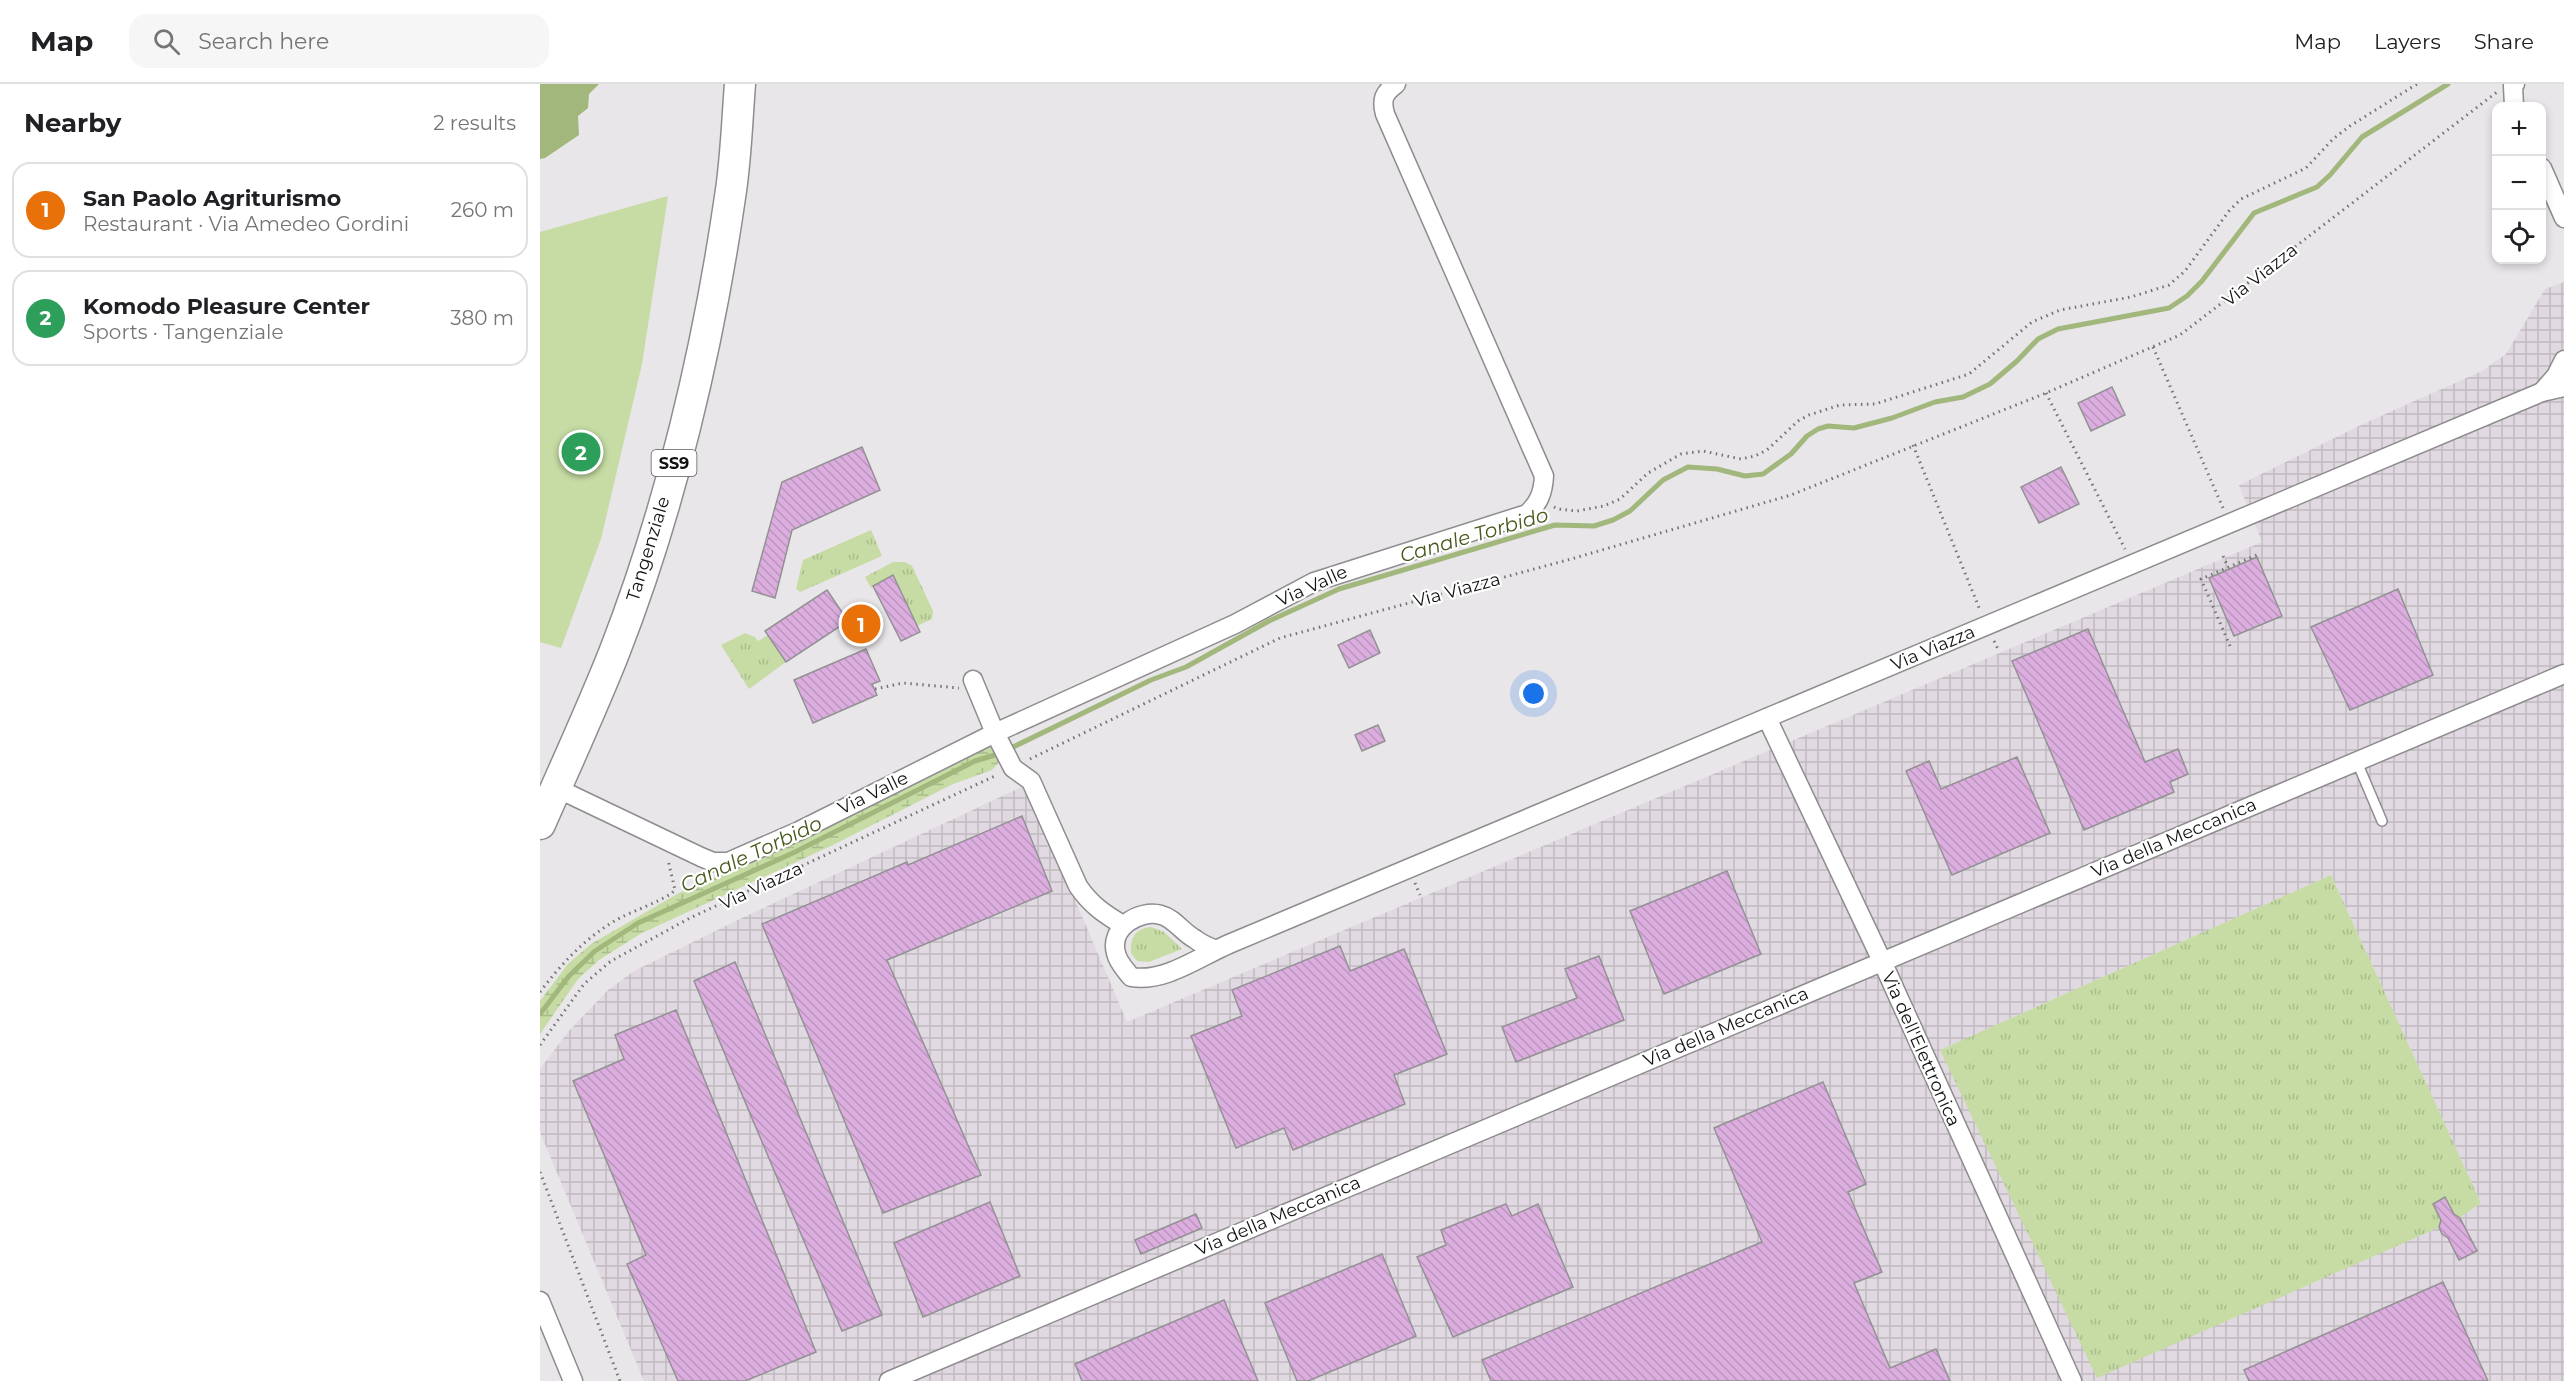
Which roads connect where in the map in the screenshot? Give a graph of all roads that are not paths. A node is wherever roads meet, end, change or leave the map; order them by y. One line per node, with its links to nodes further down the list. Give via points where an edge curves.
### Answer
1 (740, 84): 17 (main road, Tangenziale / SS9, via 731,195 706,337 671,476 614,653)
2 (1396, 84): 13 (street, Via Valle, via 1385,93 1385,114 1544,476 1544,490 1537,505 1527,514 1314,582 1235,624)
3 (2514, 85): 4 (street)
4 (2514, 102)
5 (2546, 179): 6 (street)
6 (2564, 218)
7 (2564, 360): 9 (street)
8 (2564, 387): 9 (street, Via Viazza)
9 (2542, 392): 12 (street, Via Viazza)
10 (2564, 674): 14 (street, Via della Meccanica)
11 (969, 684): 13 (street)
12 (1767, 718): 19 (street, Via Viazza); 20 (street, Via dell'Elettronica)
13 (995, 733): 15 (street, Via Valle, via 729,862 713,862); 18 (street, via 1013,768 1031,781 1077,886 1101,912)
14 (2357, 762): 16 (lane); 20 (street, Via della Meccanica)
15 (569, 794)
16 (2382, 821)
17 (540, 824)
18 (1123, 925): 19 (street, via 1151,913 1163,915); 19 (street, Via Viazza, via 1115,952 1131,977 1145,980 1161,975)
19 (1216, 950)
20 (1882, 961): 23 (street, Via della Meccanica); 24 (street, Via dell'Elettronica)
21 (540, 1301): 22 (street)
22 (573, 1381)
23 (889, 1381)
24 (2072, 1381)

